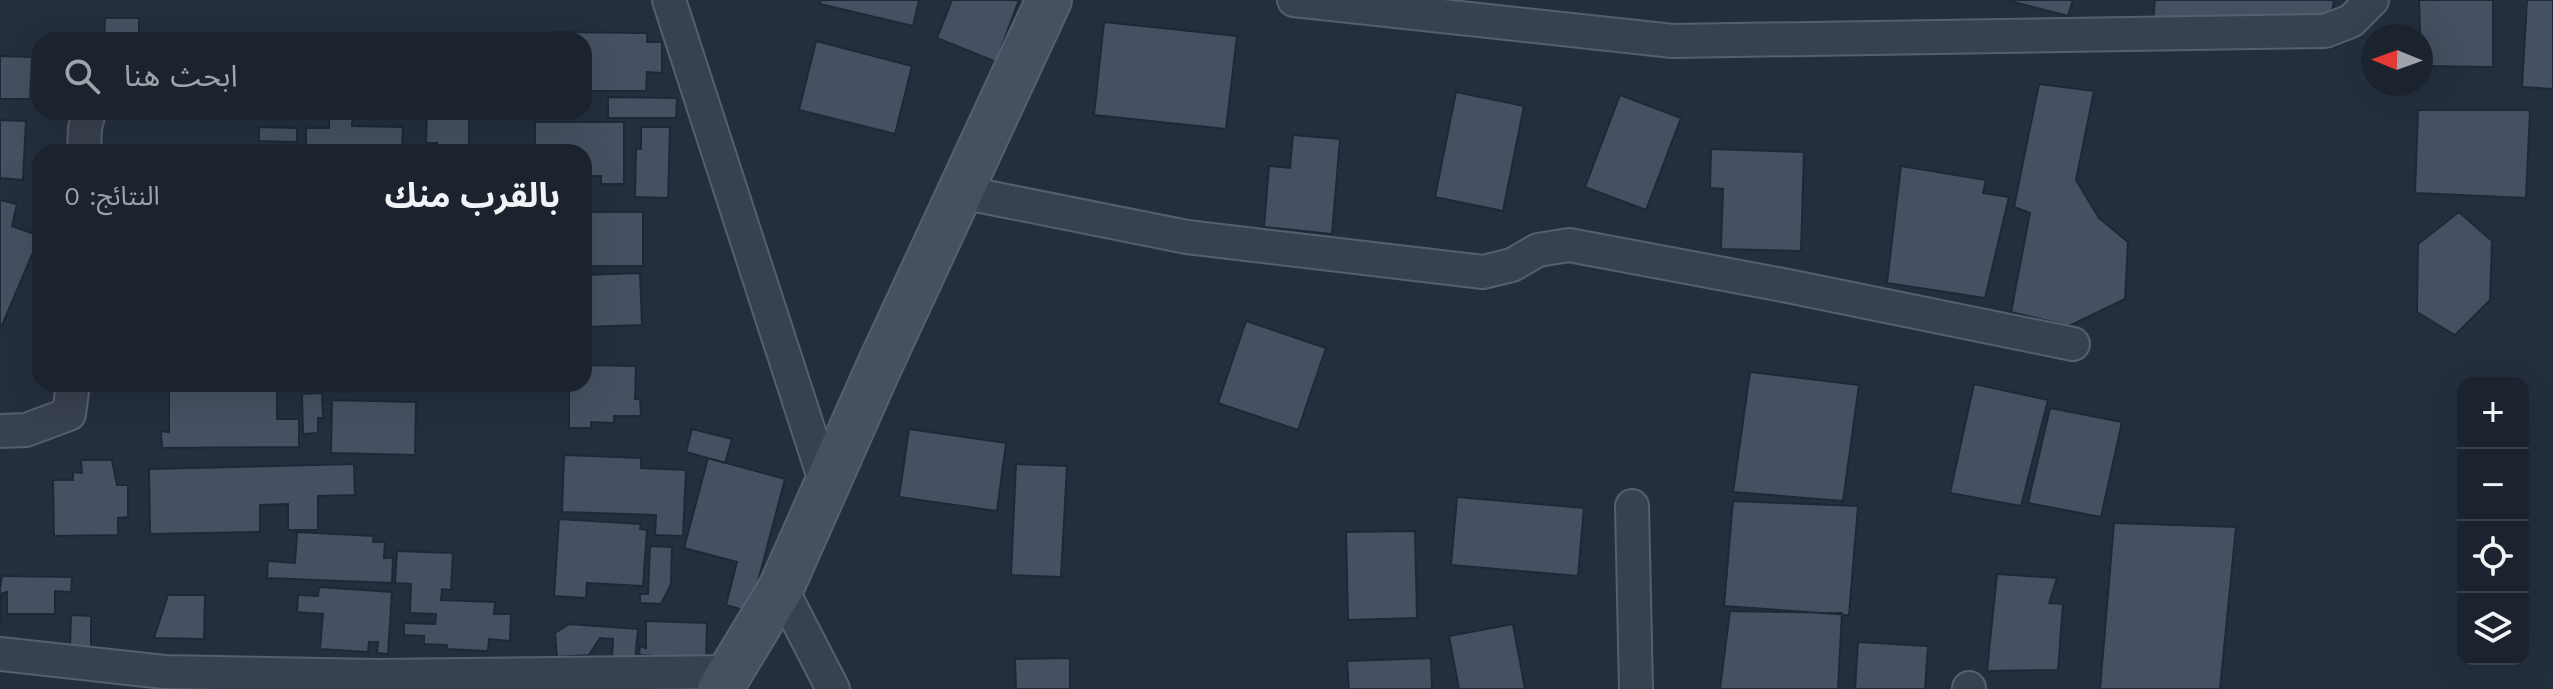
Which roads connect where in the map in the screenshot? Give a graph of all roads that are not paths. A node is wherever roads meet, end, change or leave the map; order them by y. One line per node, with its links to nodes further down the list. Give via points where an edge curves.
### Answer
1 (669, 0): 11 (street)
2 (1049, 0): 7 (street)
3 (1294, 0): 4 (street, via 1673,41 2325,31 2351,21)
4 (2372, 0)
5 (87, 120): 6 (street)
6 (84, 144)
7 (961, 192): 8 (street, via 1187,237 1483,272 1512,265 1538,250 1569,245); 11 (street)
8 (2073, 344)
9 (72, 392): 10 (street, via 69,414 26,430)
10 (0, 431)
11 (827, 487): 13 (street)
12 (1632, 506): 17 (street)
13 (781, 588): 15 (street); 16 (street)
14 (0, 654): 15 (street, via 164,672)
15 (725, 680)
16 (833, 689)
17 (1636, 689)

